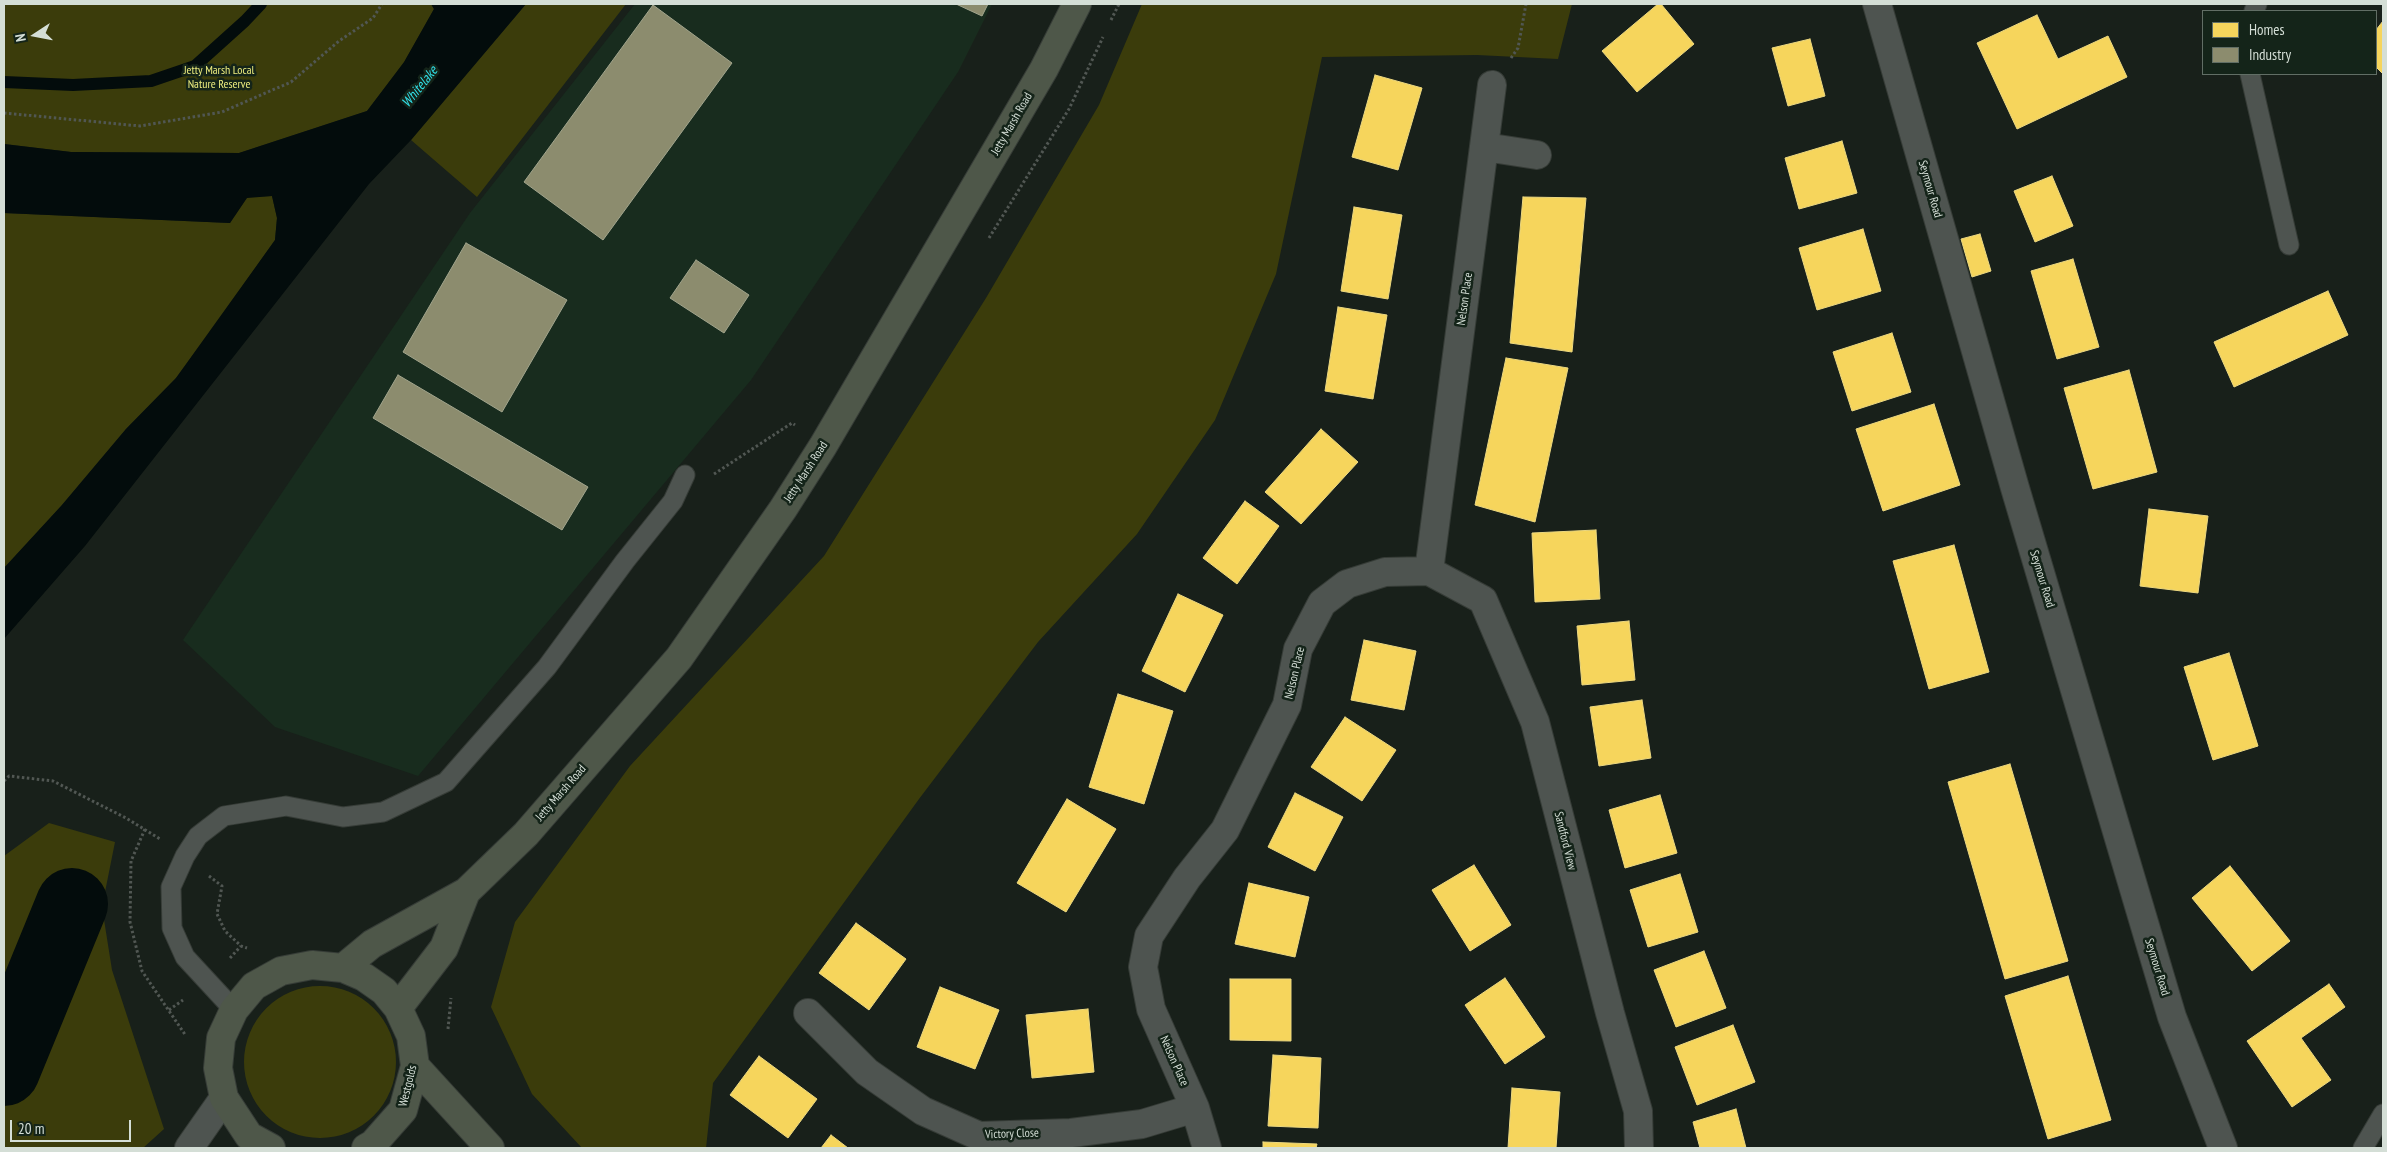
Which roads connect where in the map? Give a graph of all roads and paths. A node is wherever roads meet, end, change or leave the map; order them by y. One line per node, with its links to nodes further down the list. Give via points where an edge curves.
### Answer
1 (382, 4): 7 (path, via 373,18 339,41 291,82 222,112 140,126)
2 (1077, 4): 11 (main road, Jetty Marsh Road, via 1044,69)
3 (1526, 4): 6 (path, via 1518,48)
4 (1877, 4): 36 (street, Seymour Road, via 2017,497 2169,1008)
5 (2250, 75): 10 (lane)
6 (1492, 85): 8 (street, Nelson Place)
7 (4, 113)
8 (1485, 147): 9 (street); 14 (street, Nelson Place)
9 (1537, 155)
10 (2289, 245)
11 (823, 446): 13 (path, via 792,423); 17 (main road, Jetty Marsh Road, via 679,658 526,834)
12 (685, 475): 13 (lane)
13 (673, 501): 22 (lane, via 547,667 446,782 383,812 343,818 286,806 224,816 198,836 171,887 172,928 185,957)
14 (1429, 571): 28 (street, Nelson Place, via 1385,572 1347,584 1322,604 1298,648 1287,705 1225,830 1187,878 1149,936 1143,967 1151,1009); 35 (street, Sandford View, via 1483,600 1534,722 1638,1111)
15 (4, 781): 25 (path, via 9,776 53,782 145,829 131,861 130,922 142,970 186,1036)
16 (222, 886): 18 (path, via 217,914 225,931 241,946)
17 (466, 892): 19 (main road, Jetty Marsh Road, via 372,944); 21 (main road, Jetty Marsh Road, via 444,948)
18 (248, 948)
19 (343, 968): 21 (main road, Westgolds, via 377,986); 22 (main road, Westgolds, via 312,965 281,971 254,986)
20 (452, 990): 24 (path)
21 (398, 1008): 26 (main road, Westgolds, via 411,1036)
22 (234, 1010): 27 (main road, Westgolds, via 221,1038 218,1068)
23 (808, 1013): 28 (street, Victory Close, via 867,1072 923,1111 979,1136 1071,1133 1133,1126)
24 (446, 1038)
25 (187, 1045)
26 (416, 1066): 30 (main road, Westgolds, via 403,1110); 33 (main road)
27 (224, 1098): 31 (street); 32 (main road, Westgolds, via 249,1136)
28 (1196, 1108): 34 (street, Nelson Place)
29 (2383, 1114): 37 (lane)
30 (374, 1147)
31 (189, 1148)
32 (271, 1148)
33 (490, 1148)
34 (1207, 1148)
35 (1639, 1148)
36 (2223, 1148)
37 (2363, 1148)

